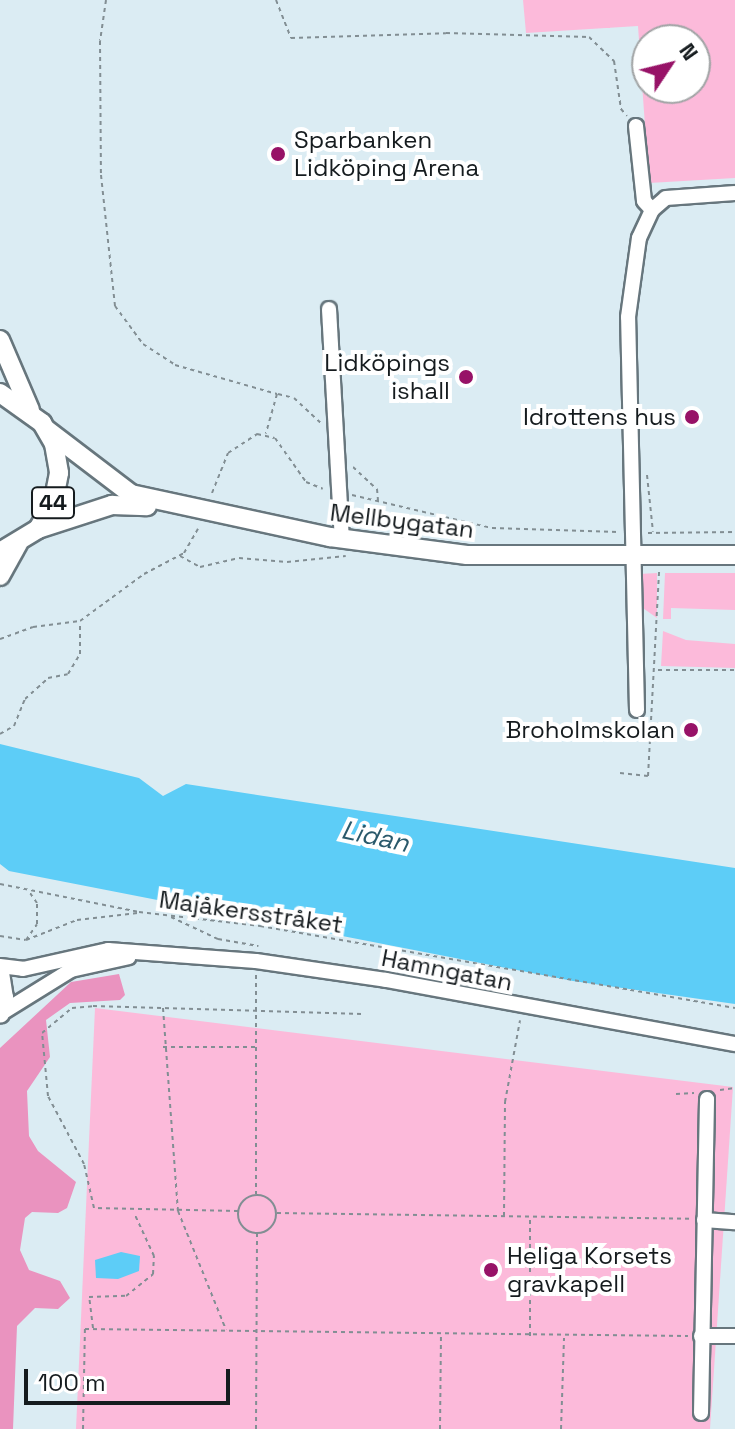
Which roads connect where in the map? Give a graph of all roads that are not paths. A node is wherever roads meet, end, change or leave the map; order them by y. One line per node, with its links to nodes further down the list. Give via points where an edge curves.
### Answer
1 (636, 126): 3 (street, via 644,201)
2 (735, 193): 3 (street, via 678,195)
3 (652, 210): 14 (street, via 639,238 628,317)
4 (329, 309): 11 (street)
5 (0, 340): 7 (main road)
6 (0, 393): 7 (main road, 44)
7 (30, 410): 8 (main road, 44)
8 (47, 430): 9 (main road, Mellbygatan, via 131,494); 10 (main road, 44, via 59,473 53,503)
9 (170, 506): 10 (main road, Mellbygatan, via 112,505); 11 (main road, Mellbygatan)
10 (38, 529): 12 (main road, 44)
11 (342, 539): 14 (main road, Mellbygatan, via 467,555)
12 (18, 544): 13 (main road, 44); 16 (main road, 44)
13 (0, 552)
14 (632, 554): 15 (main road, Mellbygatan); 17 (street)
15 (735, 555)
16 (0, 576)
17 (637, 710)
18 (149, 954): 19 (street, via 94,951 31,967); 21 (street, via 71,970); 22 (street, Hamngatan, via 259,962)
19 (0, 966)
20 (0, 973): 21 (main road)
21 (0, 1014)
22 (735, 1044)
23 (707, 1099): 24 (street)
24 (704, 1220): 25 (street); 26 (street)
25 (735, 1222)
26 (701, 1336): 27 (street); 28 (street)
27 (735, 1336)
28 (701, 1413)

